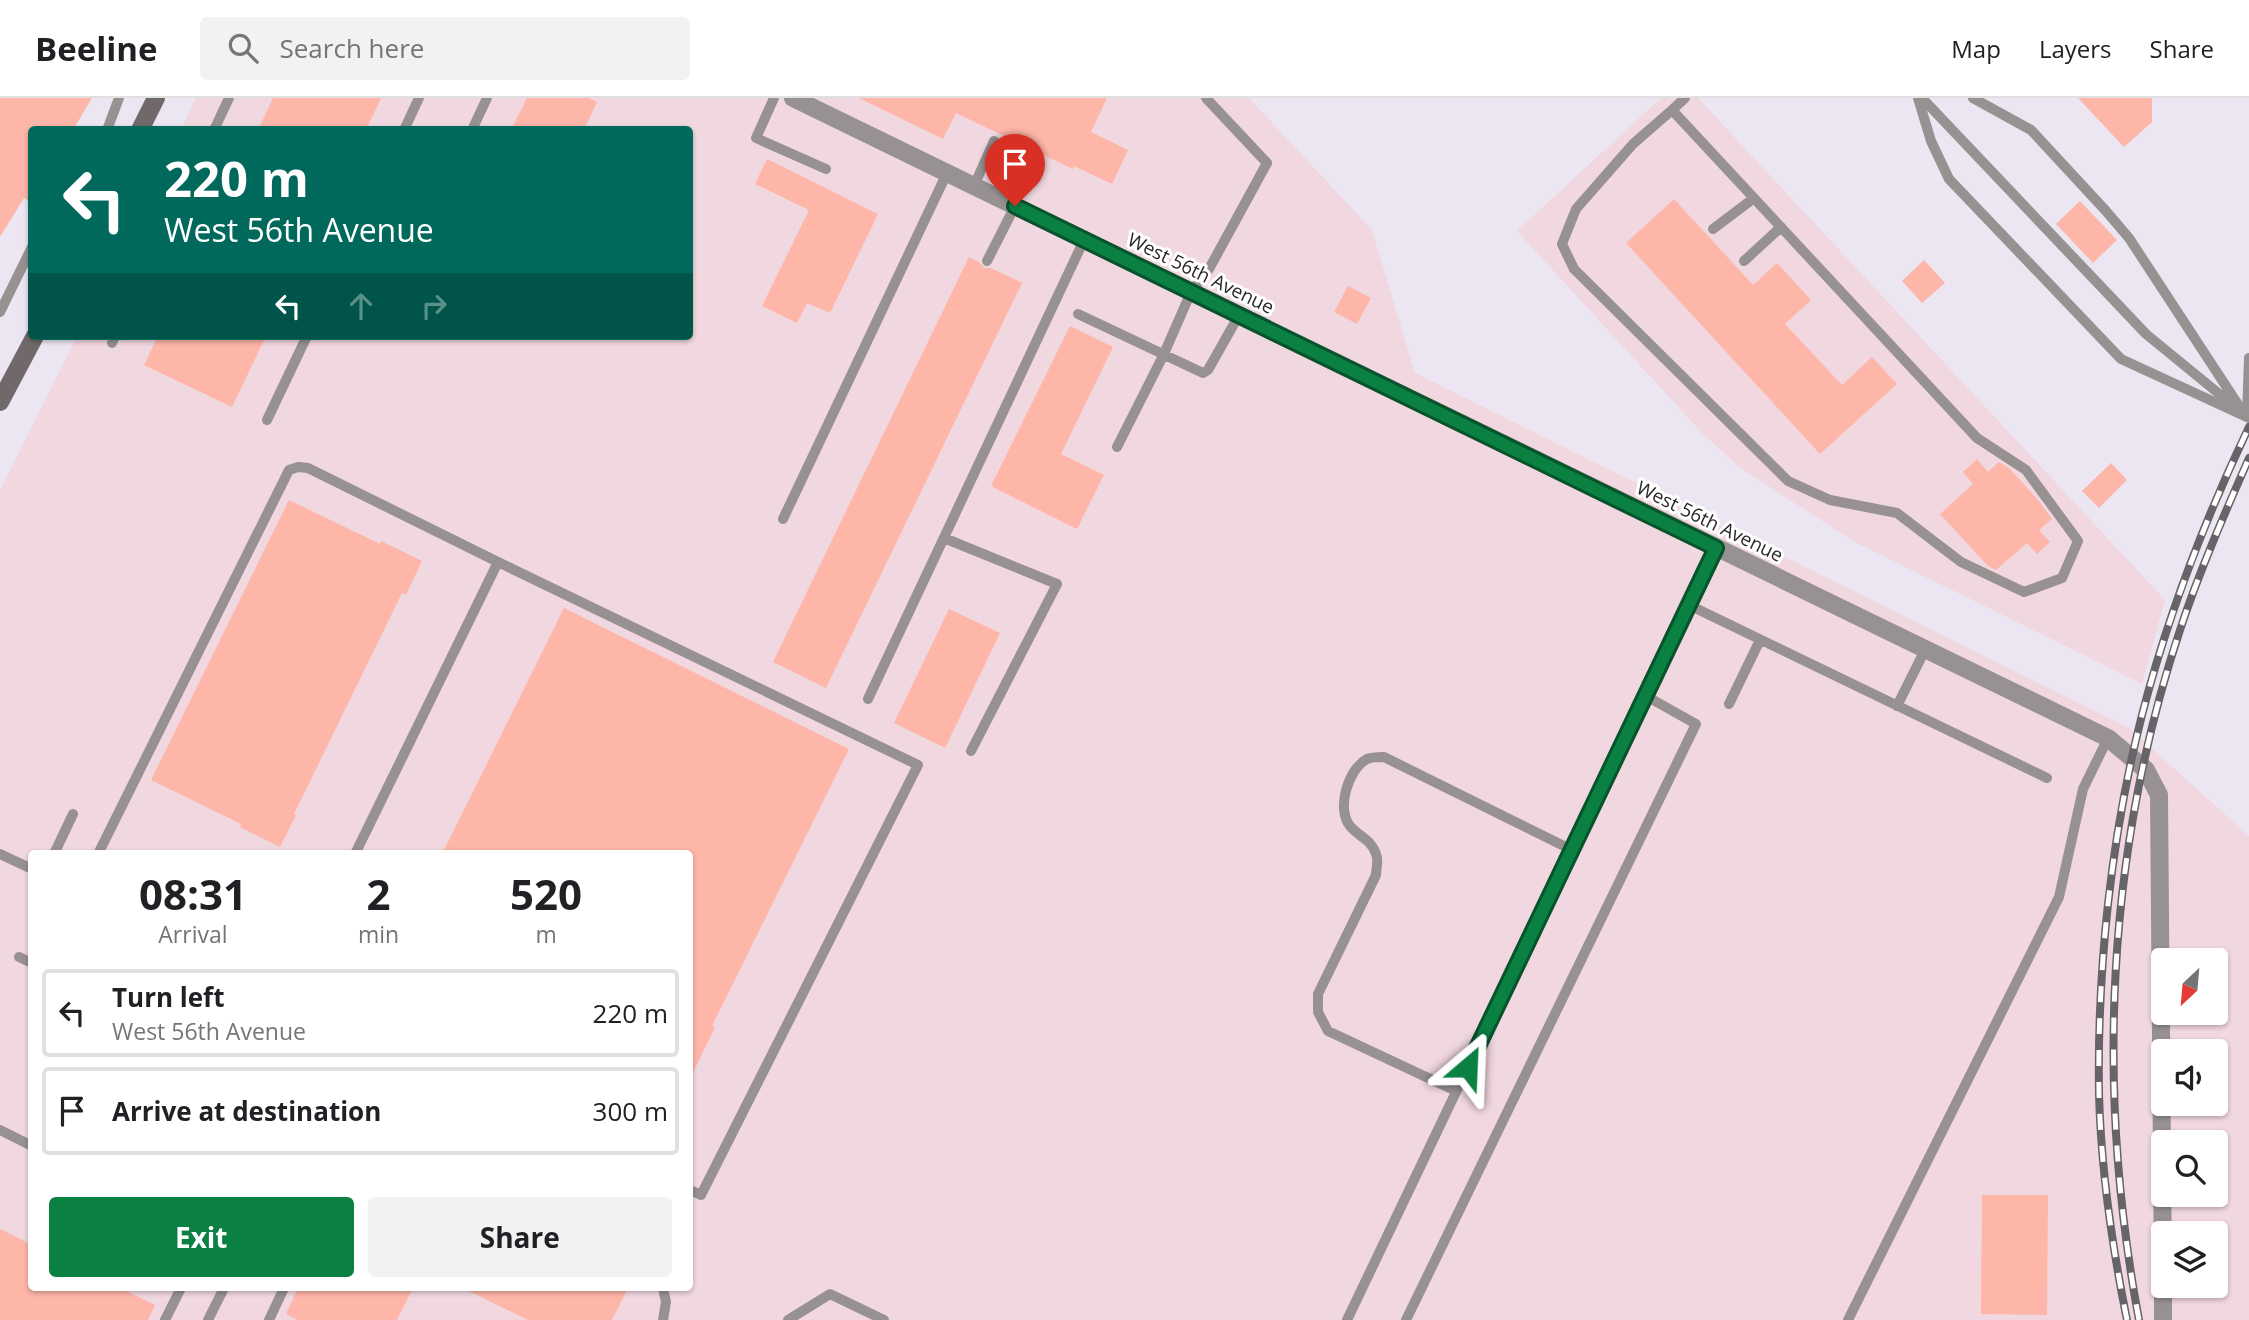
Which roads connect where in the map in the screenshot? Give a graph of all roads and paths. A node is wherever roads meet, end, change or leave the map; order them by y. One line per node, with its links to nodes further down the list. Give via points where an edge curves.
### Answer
1 (119, 98): 13 (lane)
2 (156, 98): 14 (street)
3 (229, 98): 15 (lane)
4 (419, 98): 16 (lane)
5 (487, 98): 17 (lane)
6 (774, 98): 19 (lane, via 756,138)
7 (793, 98): 20 (street, West 56th Avenue)
8 (1206, 98): 30 (lane, via 1266,163 1209,269)
9 (1685, 98): 12 (lane)
10 (1920, 98): 39 (lane, via 2146,334); 39 (lane, via 1931,141 1949,179 2121,359)
11 (1973, 98): 39 (lane, via 2031,130 2106,211)
12 (1672, 110): 22 (lane); 24 (lane, via 1633,144 1576,209 1562,244 1574,268 1788,481 1830,500 1896,513 1961,562 2024,592 2062,578 2078,541 2026,470 1977,439)
13 (108, 126)
14 (142, 126)
15 (216, 126)
16 (406, 126)
17 (474, 126)
18 (994, 141): 21 (lane)
19 (827, 169)
20 (947, 173): 21 (street, West 56th Avenue); 42 (lane)
21 (974, 186): 23 (street, West 56th Avenue)
22 (1754, 198): 24 (lane); 25 (lane)
23 (1015, 206): 26 (street, West 56th Avenue); 28 (lane)
24 (1781, 227): 29 (lane)
25 (1713, 229)
26 (1084, 240): 30 (street, West 56th Avenue); 43 (lane)
27 (28, 255): 31 (lane)
28 (987, 261)
29 (1744, 261)
30 (1191, 292): 33 (street, West 56th Avenue); 36 (lane)
31 (0, 312)
32 (1078, 314): 36 (lane)
33 (1240, 315): 36 (lane, via 1203,373); 44 (street, West 56th Avenue)
34 (32, 340): 38 (street)
35 (305, 340): 40 (lane)
36 (1163, 356): 41 (lane)
37 (2249, 358): 39 (lane)
38 (0, 402)
39 (2248, 417)
40 (267, 420)
41 (1117, 447)
42 (783, 519)
43 (944, 538): 50 (lane); 54 (lane, via 1057,584)
44 (1716, 548): 46 (lane); 48 (street, West 56th Avenue)
45 (498, 562): 58 (lane, via 308,468 289,470); 59 (lane); 68 (lane, via 918,765 701,1195)
46 (1689, 605): 47 (lane); 49 (lane)
47 (1760, 640): 51 (lane); 52 (lane)
48 (1925, 650): 52 (lane); 53 (street, West 56th Avenue)
49 (1646, 696): 60 (lane); 82 (lane, via 1696,724)
50 (868, 699)
51 (1729, 704)
52 (1897, 706): 55 (lane)
53 (2108, 738): 69 (street, West 56th Avenue, via 2146,770 2159,795); 83 (lane, via 2083,789 2059,897)
54 (971, 751)
55 (2047, 778)
56 (73, 814): 57 (lane)
57 (56, 850)
58 (100, 850)
59 (357, 850)
60 (1572, 850): 65 (lane); 65 (lane, via 1384,757 1368,759 1346,788 1343,809 1350,826 1370,841 1378,856 1376,875 1318,994 1318,1013 1328,1031)
61 (0, 854): 62 (lane)
62 (28, 867)
63 (19, 957): 64 (lane)
64 (28, 961)
65 (1456, 1091): 81 (lane)
66 (0, 1130): 67 (lane)
67 (28, 1144)
68 (693, 1191)
69 (2163, 1221)
70 (180, 1291): 75 (lane)
71 (222, 1291): 76 (lane)
72 (283, 1291): 77 (lane)
73 (664, 1291): 78 (lane)
74 (2163, 1298): 84 (street)
75 (165, 1320)
76 (208, 1320)
77 (269, 1320)
78 (663, 1320)
79 (788, 1320): 80 (lane, via 831,1294)
80 (884, 1320)
81 (1347, 1320)
82 (1406, 1320)
83 (1849, 1320)
84 (2163, 1320)

